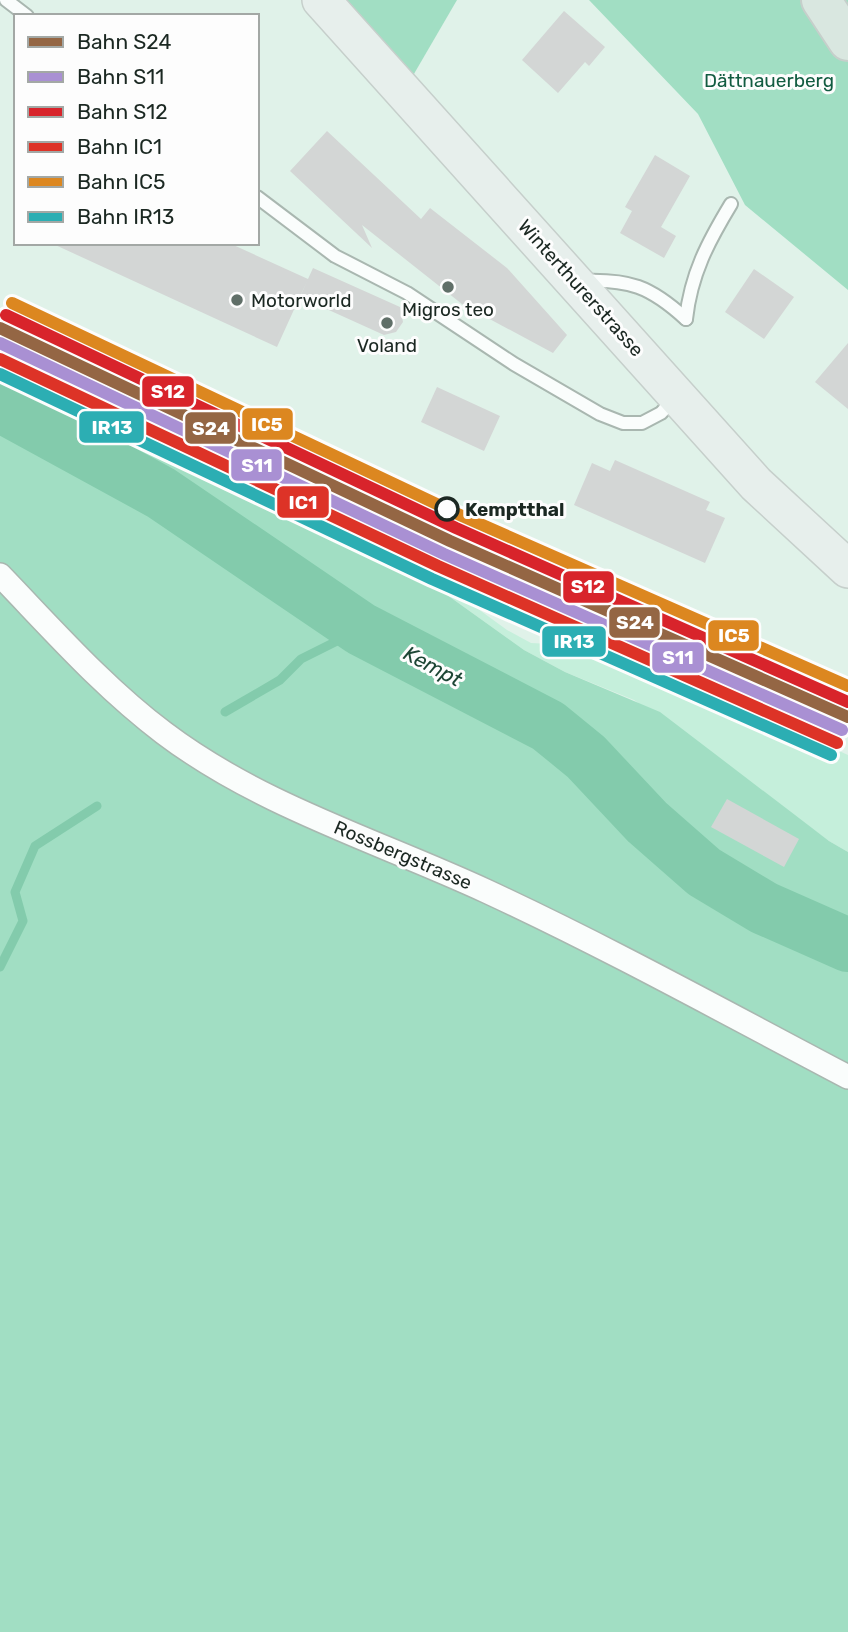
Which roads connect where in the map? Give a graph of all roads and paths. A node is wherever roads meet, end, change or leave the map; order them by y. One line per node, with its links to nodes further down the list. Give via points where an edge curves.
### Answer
1 (6, 0): 4 (lane)
2 (321, 0): 8 (main road, Winterthurerstrasse)
3 (821, 0): 5 (highway)
4 (24, 14)
5 (848, 41)
6 (259, 199): 9 (lane, via 335,256 394,286 532,375 616,421 632,424 652,419)
7 (731, 204): 8 (lane, via 699,259 686,319 639,286 617,281)
8 (574, 282): 9 (main road, Winterthurerstrasse)
9 (678, 396): 10 (main road, Winterthurerstrasse, via 756,484)
10 (848, 569)
11 (0, 576): 12 (street, Rossbergstrasse, via 107,685 196,755 306,813 605,948)
12 (848, 1077)

